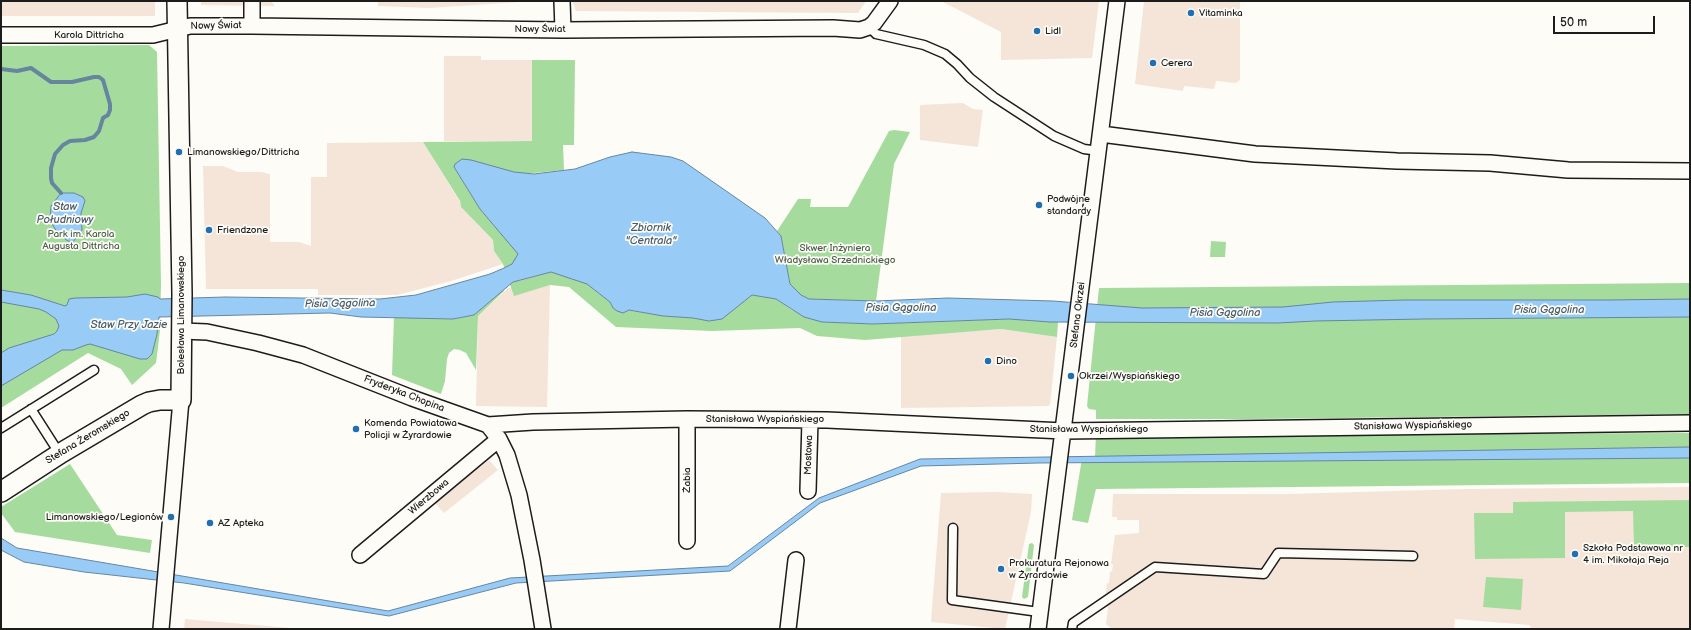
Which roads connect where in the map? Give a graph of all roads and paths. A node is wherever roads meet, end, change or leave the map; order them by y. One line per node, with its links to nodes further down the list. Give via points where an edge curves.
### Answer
1 (177, 1): 8 (street, Bolesława Limanowskiego)
2 (252, 1): 6 (street)
3 (562, 1): 9 (street)
4 (890, 1): 7 (street)
5 (1117, 1): 11 (street, Stefana Okrzei)
6 (252, 26): 8 (street, Nowy Świat, via 190,26); 9 (street, Nowy Świat)
7 (869, 27): 9 (street, Nowy Świat, via 860,30 747,27); 12 (lane, via 876,34 924,45 945,54 994,97 1054,136 1084,149)
8 (177, 29): 10 (street, Karola Dittricha, via 153,35); 14 (street, Bolesława Limanowskiego)
9 (563, 30)
10 (1, 35)
11 (1101, 134): 12 (street, Stefana Okrzei); 13 (street, via 1255,154 1490,163 1568,170)
12 (1098, 151): 23 (street, Stefana Okrzei)
13 (1690, 170)
14 (182, 327): 16 (street, Bolesława Limanowskiego); 21 (street, Fryderyka Chopina, via 303,355)
15 (94, 370): 17 (lane)
16 (181, 400): 27 (street, Stefana Żeromskiego, via 160,400 142,405 60,453); 34 (street, Bolesława Limanowskiego)
17 (32, 409): 22 (lane); 25 (lane)
18 (687, 419): 19 (street, Stanisława Wyspiańskiego); 21 (street, Stanisława Wyspiańskiego); 29 (street, Żabia)
19 (810, 420): 23 (street, Stanisława Wyspiańskiego); 26 (street, Mostowa)
20 (1690, 423): 23 (street, Stanisława Wyspiańskiego)
21 (488, 425): 24 (street)
22 (1, 428)
23 (1064, 431): 33 (street, Stefana Okrzei)
24 (499, 439): 30 (street, Wierzbowa); 35 (street, via 507,455 519,495)
25 (54, 445)
26 (808, 491)
27 (1, 492)
28 (953, 528): 33 (lane, via 952,600)
29 (687, 541)
30 (360, 555)
31 (1413, 556): 38 (lane, via 1278,553 1264,574 1155,567 1073,623)
32 (796, 560): 36 (street)
33 (1039, 612): 37 (street, Stefana Okrzei)
34 (161, 629)
35 (543, 629)
36 (788, 629)
37 (1038, 629)
38 (1072, 629)

